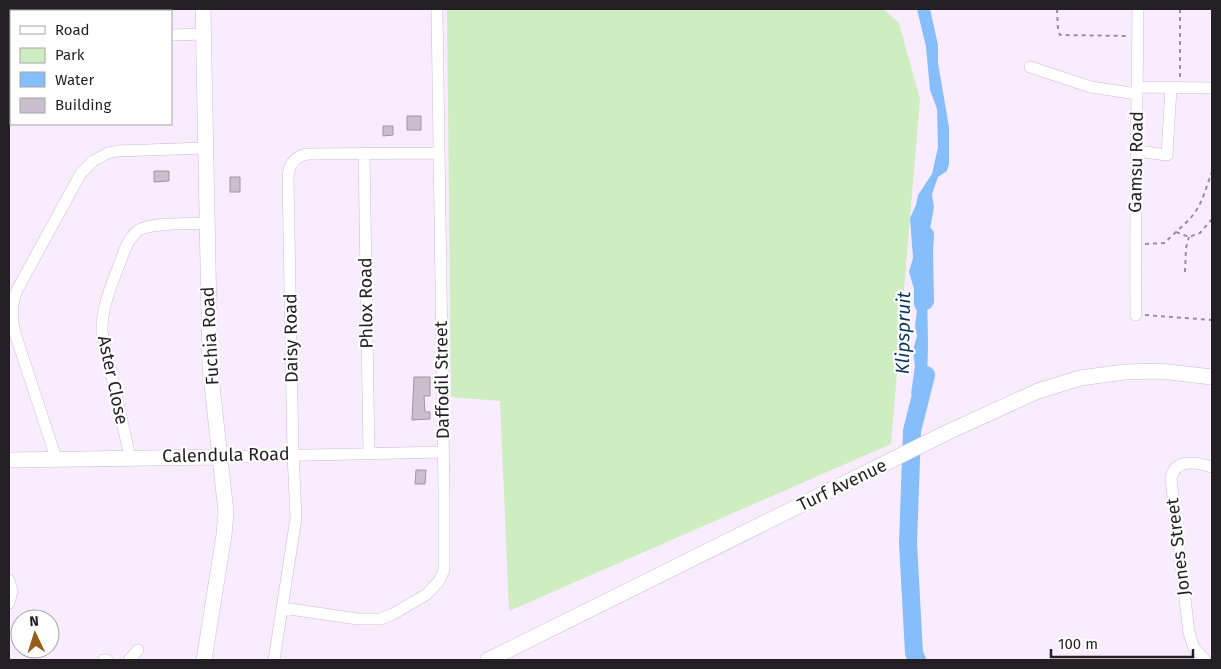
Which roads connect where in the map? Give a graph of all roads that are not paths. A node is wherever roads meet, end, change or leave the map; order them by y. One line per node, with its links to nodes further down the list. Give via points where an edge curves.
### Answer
1 (203, 9): 4 (street, Fuchia Road)
2 (437, 9): 12 (street, Daffodil Street)
3 (1138, 9): 9 (street, Gamsu Road)
4 (204, 34): 5 (street); 10 (street, Fuchia Road)
5 (172, 35)
6 (1030, 67): 9 (street, via 1091,87)
7 (1176, 88): 8 (street); 9 (street); 11 (street, via 1167,155)
8 (1212, 88)
9 (1137, 91): 11 (street, Gamsu Road)
10 (206, 148): 14 (street, Fuchia Road); 22 (street, via 128,150 108,153 93,161 81,173 17,290 12,318 15,334)
11 (1137, 151): 15 (street, Gamsu Road)
12 (438, 152): 13 (street, Daisy Road); 17 (street, Daffodil Street)
13 (364, 153): 18 (street, Phlox Road); 19 (street, Daisy Road, via 303,155 292,162 289,172)
14 (206, 223): 20 (street, Fuchia Road, via 210,367); 21 (street, Aster Close, via 152,226 137,231 128,242 106,304 102,332)
15 (1136, 315)
16 (1212, 377): 32 (street, Turf Avenue, via 1151,371 1110,374 1080,378 1038,392 948,432)
17 (444, 452): 18 (street, Calendula Road); 27 (street, Daffodil Street, via 445,564 442,576 432,590 380,619)
18 (369, 453): 19 (street, Calendula Road)
19 (292, 454): 20 (street, Calendula Road); 27 (street, Daisy Road, via 296,518)
20 (220, 456): 21 (street, Calendula Road); 30 (street, Fuchia Road, via 226,522)
21 (130, 457): 22 (street, Calendula Road)
22 (56, 458): 23 (street, Calendula Road)
23 (10, 462)
24 (1212, 467): 33 (street, Jones Street, via 1194,462 1182,464 1174,470 1171,479 1189,633 1194,648)
25 (9, 580): 26 (street, via 12,590)
26 (9, 603)
27 (283, 608): 31 (street, Daisy Road)
28 (138, 650): 29 (street)
29 (129, 660)
30 (204, 660)
31 (274, 660)
32 (488, 660)
33 (1205, 660)

